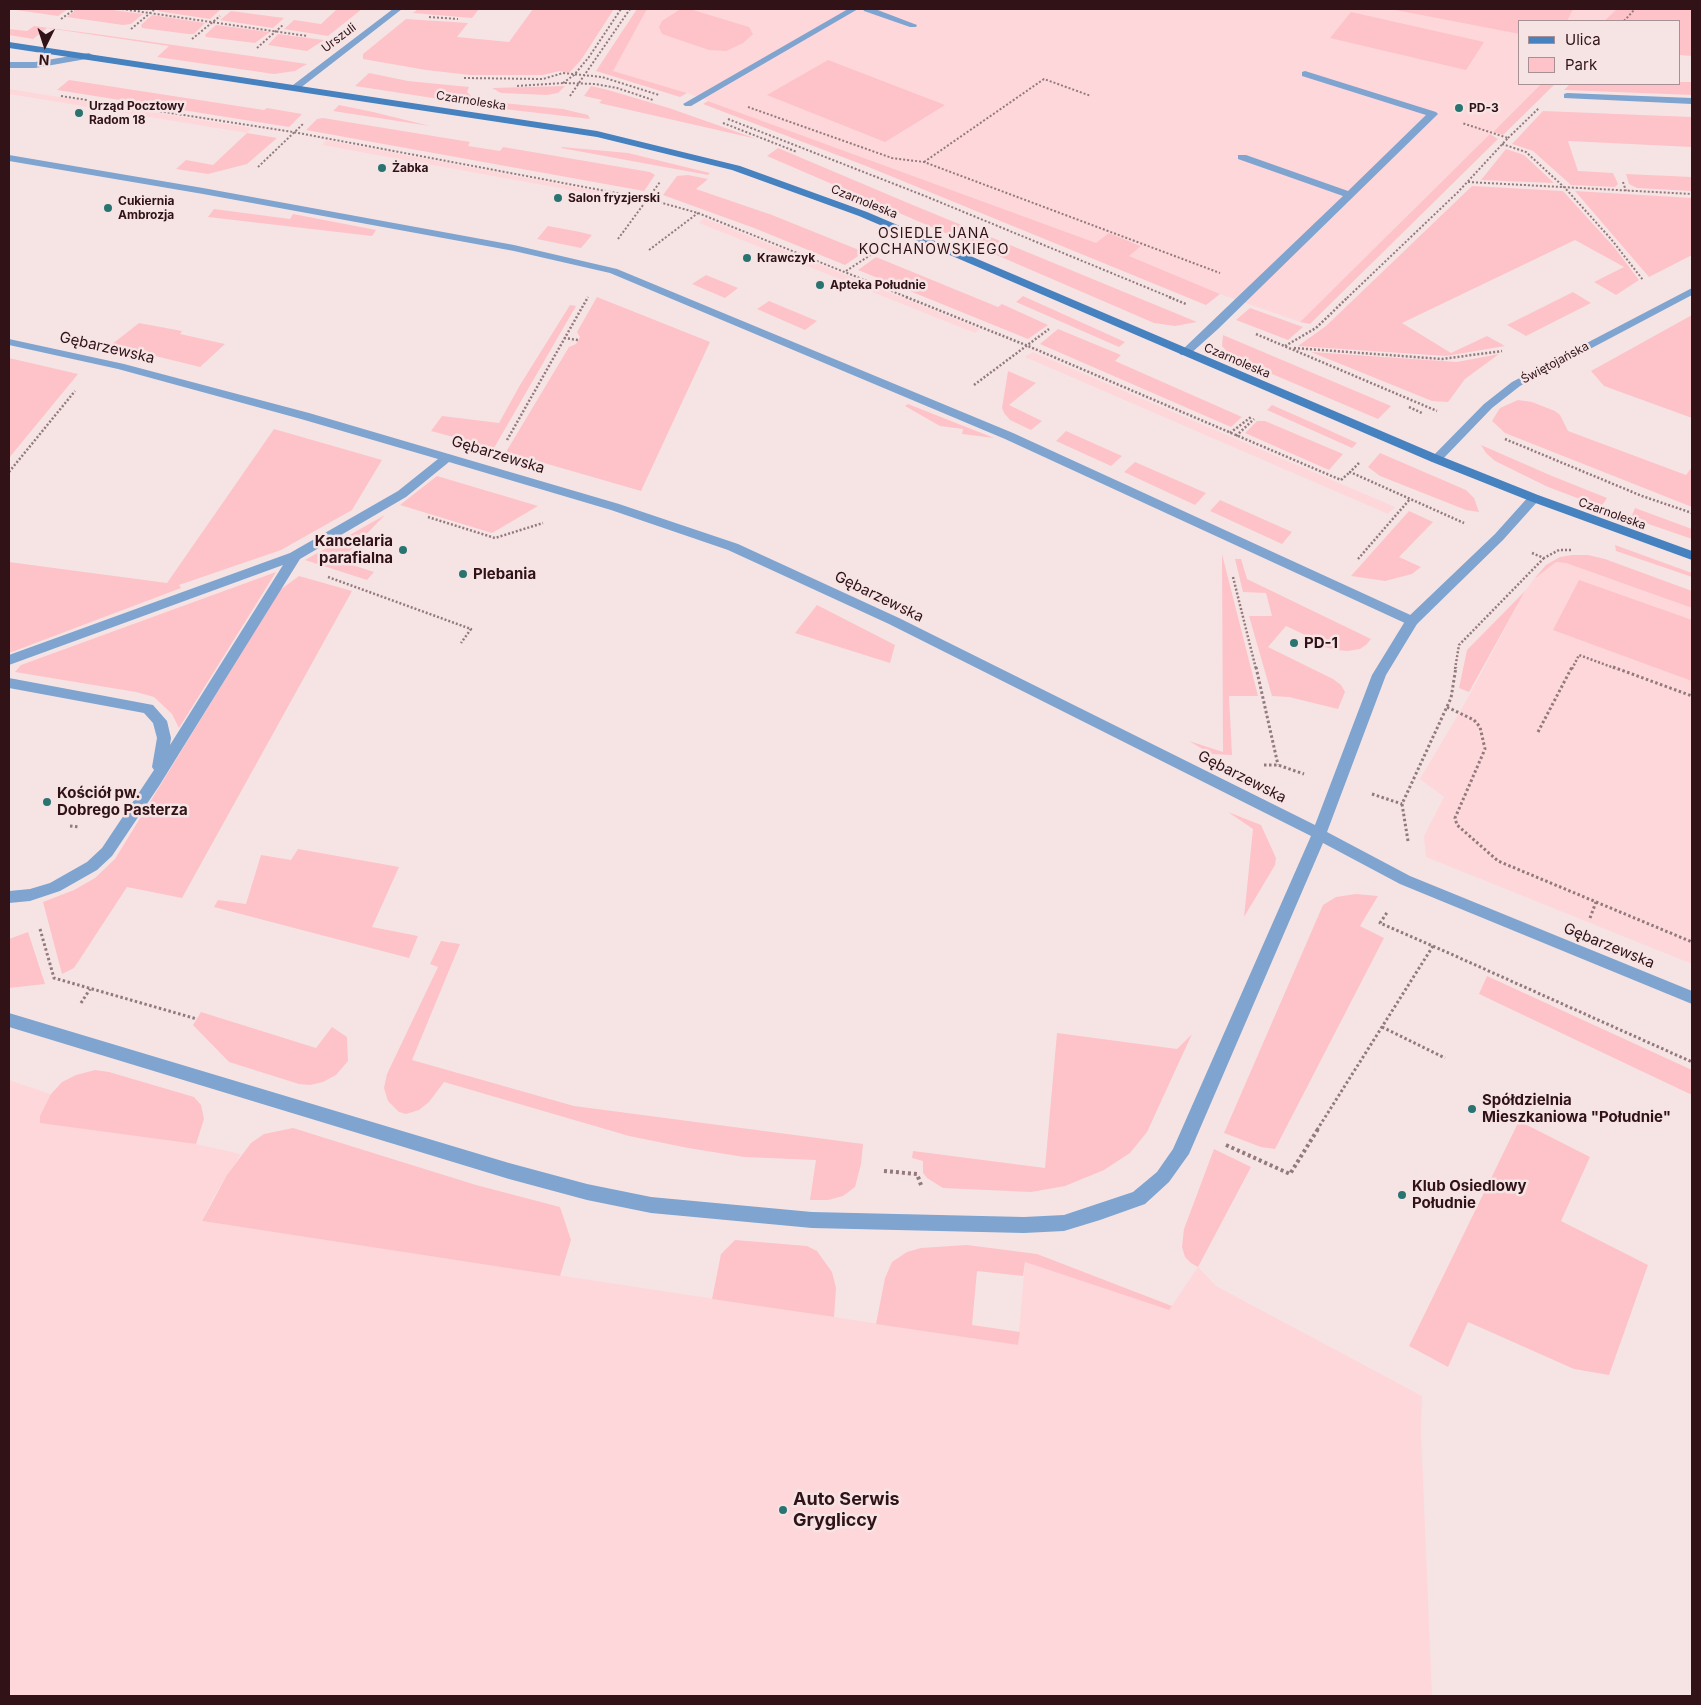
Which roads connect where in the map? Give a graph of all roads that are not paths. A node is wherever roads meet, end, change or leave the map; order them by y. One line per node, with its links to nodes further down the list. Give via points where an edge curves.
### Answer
1 (398, 9): 9 (street, Urszuli)
2 (854, 9): 12 (street)
3 (867, 9): 4 (street)
4 (913, 25)
5 (9, 45): 6 (street, Czarnoleska)
6 (89, 56): 7 (street, via 35,66); 9 (street, Czarnoleska)
7 (9, 65)
8 (1305, 74): 15 (street, via 1433,114)
9 (296, 87): 18 (street, Czarnoleska, via 597,134 736,168 863,214)
10 (1567, 96): 11 (street)
11 (1692, 101)
12 (688, 104)
13 (1242, 157): 15 (street)
14 (9, 158): 24 (street, via 514,248 605,268 1009,436)
15 (1350, 195): 18 (street)
16 (1692, 291): 20 (street, Świętojańska, via 1516,384 1488,406)
17 (9, 342): 19 (street, Gębarzewska, via 138,371)
18 (1185, 353): 20 (street, Czarnoleska)
19 (448, 457): 23 (street, via 402,494); 28 (street, Gębarzewska, via 733,547 894,621)
20 (1436, 459): 21 (street, Czarnoleska)
21 (1534, 498): 22 (street, Czarnoleska); 24 (street, via 1499,537)
22 (1692, 556)
23 (293, 559): 25 (street); 27 (street)
24 (1412, 621): 28 (street, via 1379,675)
25 (9, 660)
26 (9, 683): 27 (street, via 148,709 160,721 164,738)
27 (154, 782): 29 (street, via 107,852 92,866 55,886 30,895)
28 (1320, 834): 30 (street, Gębarzewska, via 1405,880); 31 (street, via 1180,1154 1163,1177 1139,1198 1064,1223 866,1222 732,1214 642,1203 509,1171)
29 (9, 897)
30 (1692, 998)
31 (9, 1020)

